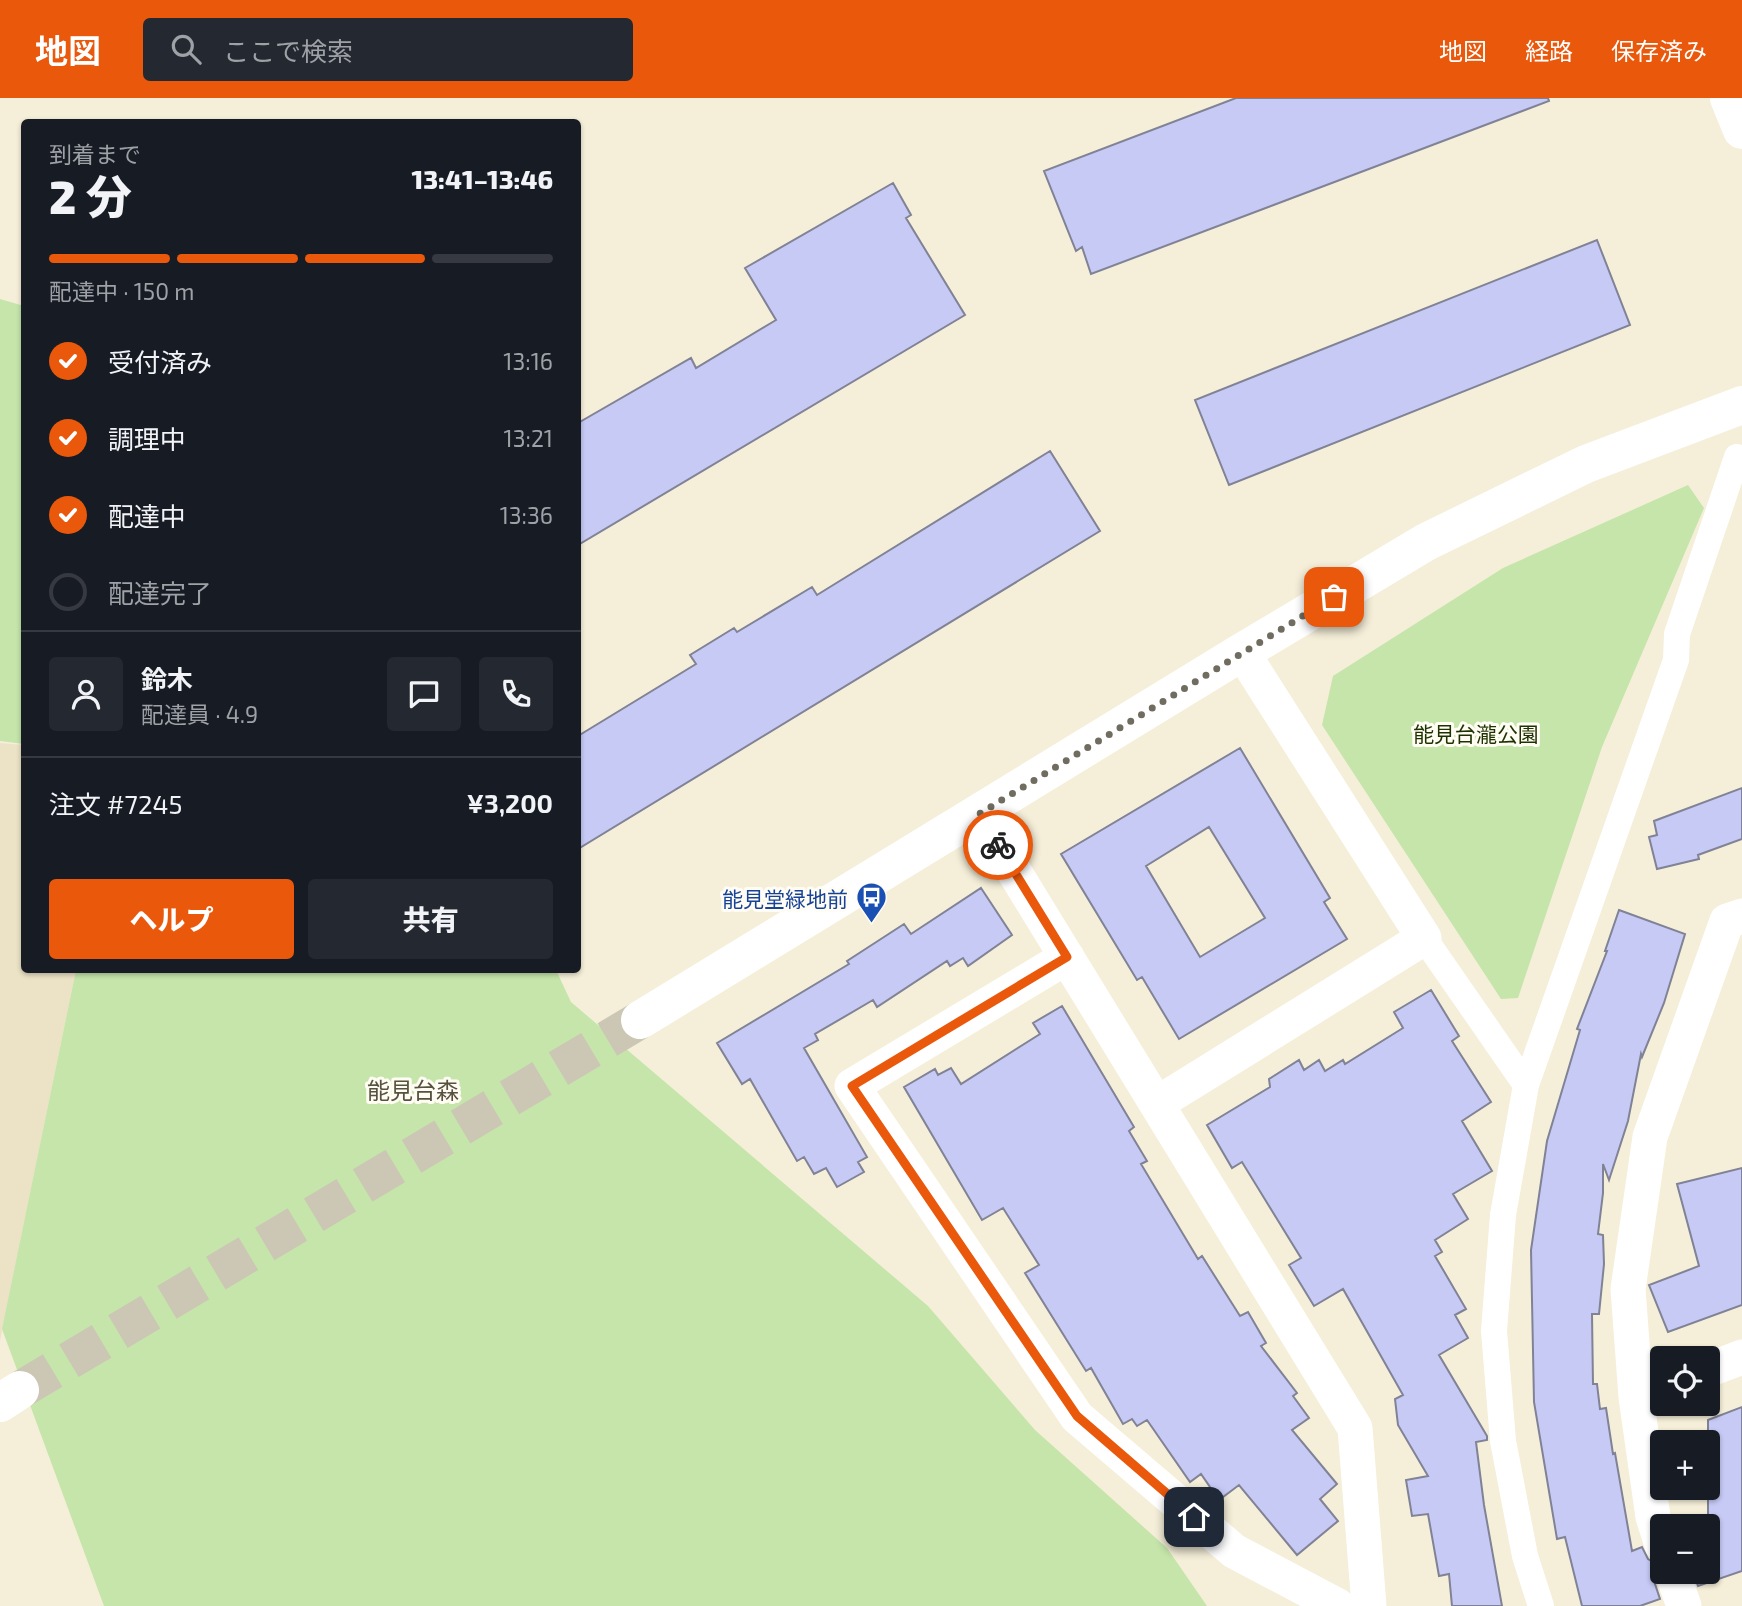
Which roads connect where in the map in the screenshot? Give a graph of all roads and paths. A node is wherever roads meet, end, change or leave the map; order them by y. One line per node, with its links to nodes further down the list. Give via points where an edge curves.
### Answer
1 (1728, 98): 2 (street)
2 (1742, 130)
3 (1742, 404): 5 (street, via 1586,464 1426,542)
4 (1737, 457): 11 (street, via 1677,634 1676,660)
5 (1242, 652): 6 (street); 8 (street)
6 (979, 814): 9 (street); 10 (street)
7 (1742, 916): 15 (street, via 1727,921 1650,1137 1628,1289)
8 (1424, 937): 11 (street); 12 (street)
9 (1067, 957): 12 (street); 18 (street, via 852,1086 1077,1416 1234,1550)
10 (640, 1020)
11 (1526, 1085): 20 (street, via 1503,1215 1494,1331 1503,1441 1525,1556)
12 (1158, 1103): 19 (street, via 1355,1428)
13 (1742, 1357): 14 (street)
14 (1720, 1365)
15 (1649, 1392): 16 (street)
16 (1653, 1514)
17 (1676, 1584): 21 (street)
18 (1338, 1606)
19 (1369, 1606)
20 (1541, 1606)
21 (1684, 1606)

